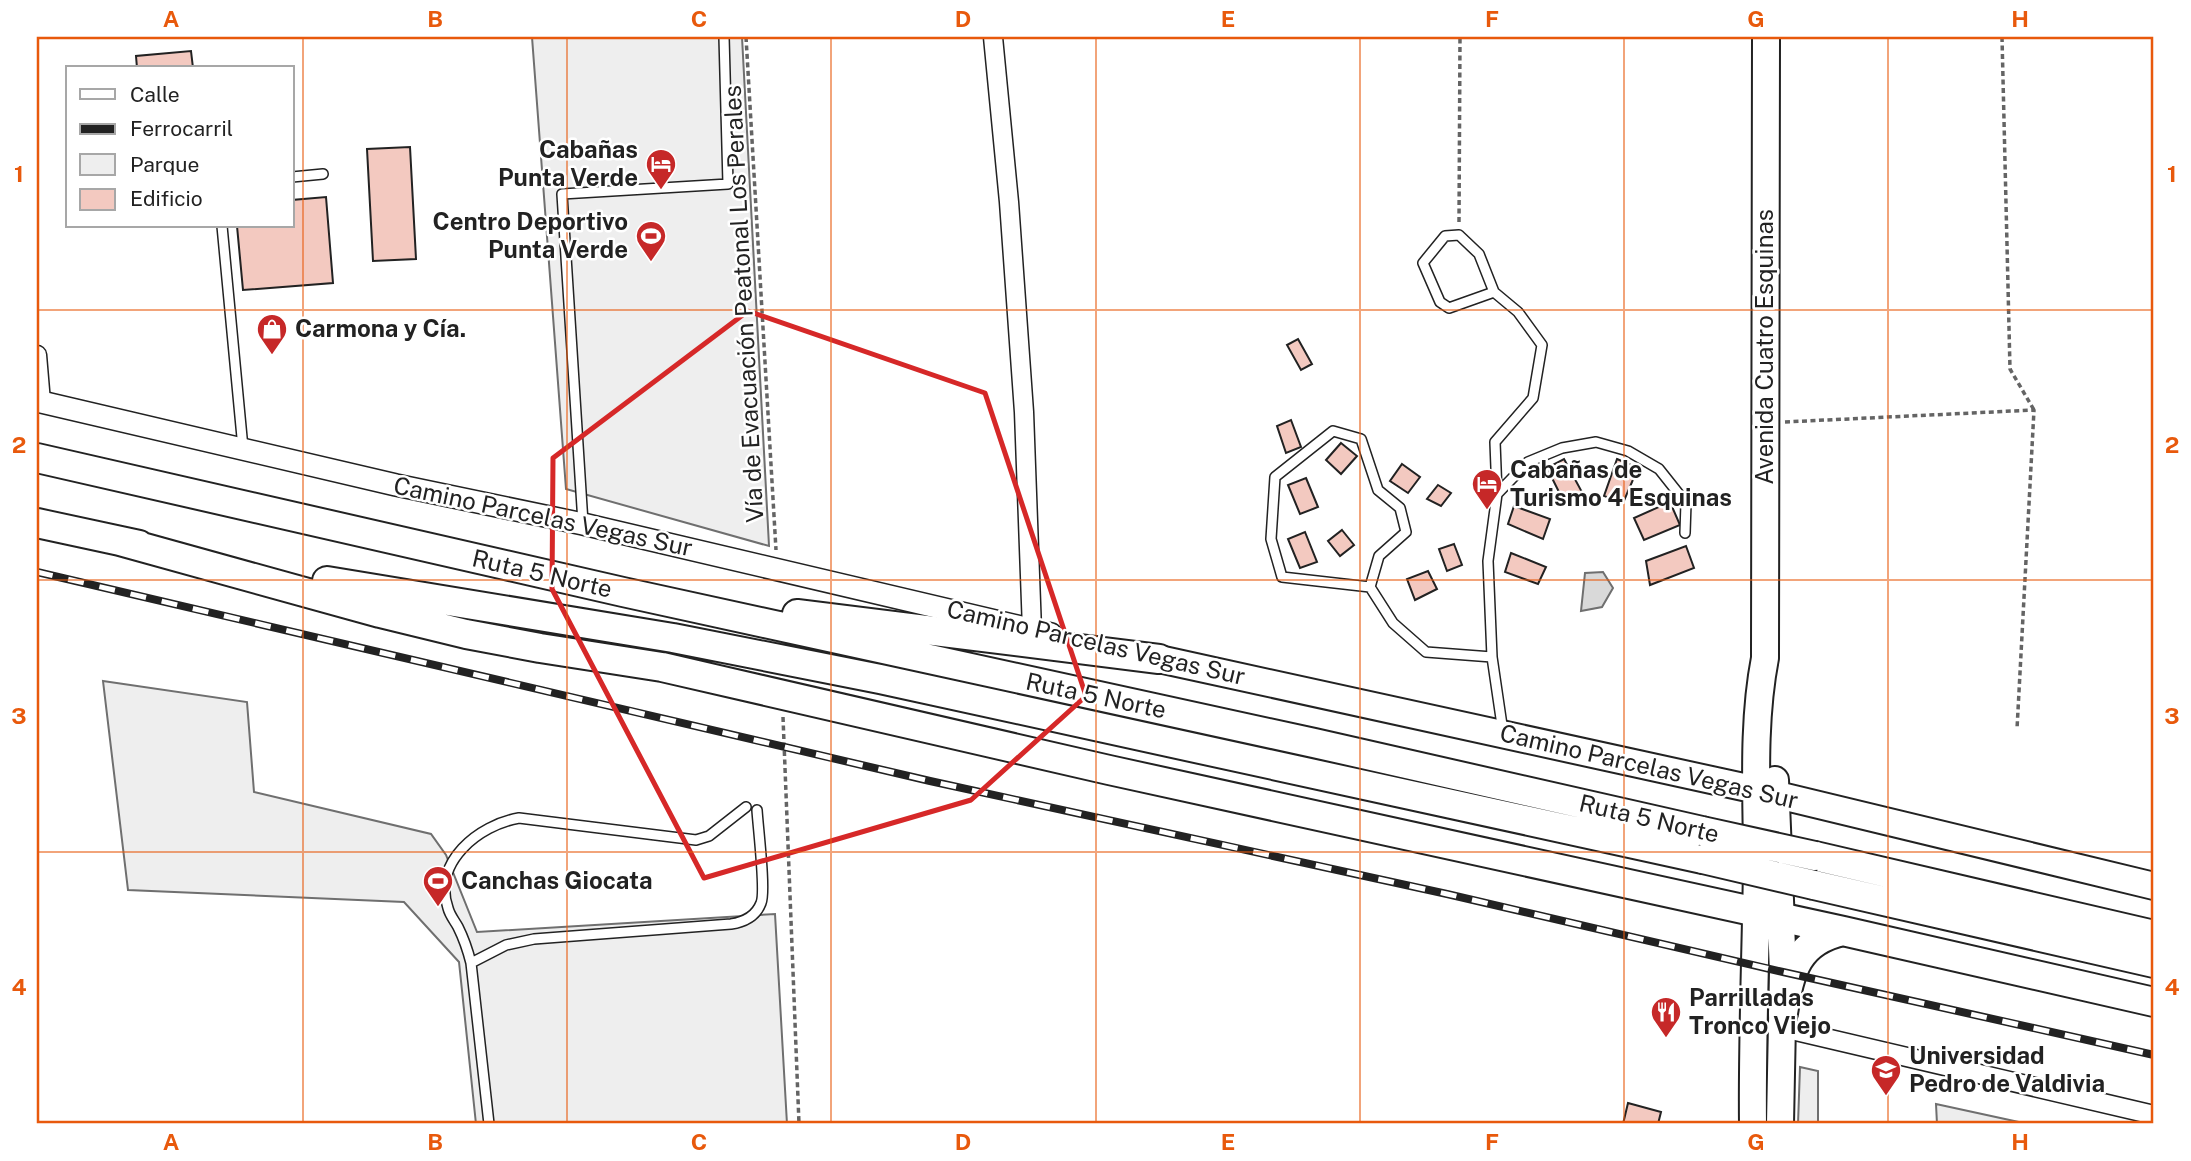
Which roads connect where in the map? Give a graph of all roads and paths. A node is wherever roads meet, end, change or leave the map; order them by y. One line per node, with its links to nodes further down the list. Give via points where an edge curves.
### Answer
1 (724, 37): 20 (lane, via 728,184 562,194)
2 (746, 37): 23 (path, Vía de Evacuación Peatonal Los Perales)
3 (993, 37): 26 (street, via 1024,412)
4 (1460, 37): 10 (path)
5 (1766, 37): 15 (main road, Avenida Cuatro Esquinas)
6 (2002, 37): 14 (path, via 2010,369)
7 (323, 174): 8 (lane)
8 (294, 177)
9 (222, 228): 16 (lane)
10 (1459, 235): 11 (lane, via 1479,254); 11 (lane, via 1445,236 1423,263 1440,302 1449,308)
11 (1494, 292): 18 (lane, via 1518,312 1542,345 1533,398 1494,442)
12 (37, 355): 13 (street)
13 (39, 401): 16 (street, Camino Parcelas Vegas Sur)
14 (2034, 410): 15 (path); 32 (path)
15 (1766, 423): 28 (main road, Avenida Cuatro Esquinas)
16 (243, 450): 20 (street, Camino Parcelas Vegas Sur)
17 (37, 458): 25 (highway, Ruta 5 Norte)
18 (1497, 494): 21 (lane, via 1528,462 1562,448 1596,442 1628,451 1659,469 1686,503); 27 (lane, via 1488,561)
19 (37, 523): 22 (highway, Ruta 5 Norte)
20 (583, 524): 23 (street, Camino Parcelas Vegas Sur)
21 (1685, 533)
22 (120, 541): 30 (highway, via 466,634 662,667); 45 (highway, Ruta 5 Norte, bridge, via 856,674)
23 (778, 569): 26 (street, Camino Parcelas Vegas Sur)
24 (1370, 586): 24 (lane, via 1282,577 1271,540 1275,477 1333,430 1361,439 1378,490 1400,508 1406,532 1379,556); 27 (lane, via 1393,623 1426,652)
25 (623, 593): 29 (highway); 43 (highway, Ruta 5 Norte, bridge, via 1314,743)
26 (1032, 630): 29 (street, Camino Parcelas Vegas Sur)
27 (1492, 657): 33 (lane)
28 (1765, 658): 31 (main road, Avenida Cuatro Esquinas); 34 (main road, Avenida Cuatro Esquinas)
29 (1159, 659): 33 (main road, Camino Parcelas Vegas Sur)
30 (782, 694): 41 (highway); 51 (path)
31 (1757, 729): 35 (main road, via 1749,748 1733,765); 36 (main road, Avenida Cuatro Esquinas)
32 (2017, 729)
33 (1503, 734): 35 (main road, Camino Parcelas Vegas Sur)
34 (1775, 758): 36 (main road, Avenida Cuatro Esquinas); 37 (main road, via 1791,786)
35 (1698, 776): 36 (main road, Camino Parcelas Vegas Sur)
36 (1766, 792): 37 (main road, Camino Parcelas Vegas Sur); 41 (main road, Avenida Cuatro Esquinas)
37 (1817, 805): 40 (main road, Camino Parcelas Vegas Sur)
38 (746, 807): 44 (lane, via 709,836 696,840 519,818 492,825 463,848 450,866 445,887 447,908)
39 (757, 810): 44 (lane, via 763,900 748,919 534,939 506,945)
40 (2154, 886)
41 (1768, 914): 42 (highway); 46 (main road, Avenida Cuatro Esquinas); 48 (main road, Avenida Cuatro Esquinas)
42 (1843, 931): 47 (highway); 48 (highway, via 1805,949 1791,974)
43 (2154, 935)
44 (471, 963): 50 (lane)
45 (2154, 963)
46 (1755, 970): 48 (main road, via 1762,1022 1773,1028); 52 (main road, Avenida Cuatro Esquinas)
47 (2154, 1002)
48 (1783, 1020): 49 (street); 53 (main road, Avenida Cuatro Esquinas)
49 (2154, 1115)
50 (489, 1124)
51 (799, 1124)
52 (1753, 1124)
53 (1780, 1124)

